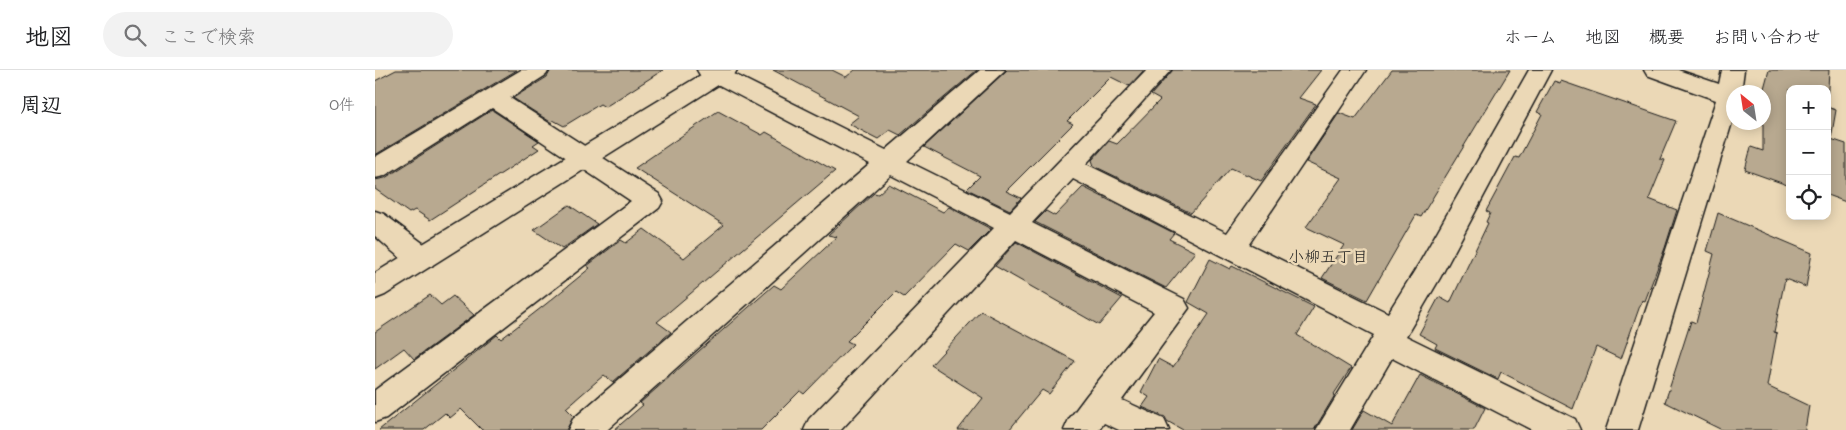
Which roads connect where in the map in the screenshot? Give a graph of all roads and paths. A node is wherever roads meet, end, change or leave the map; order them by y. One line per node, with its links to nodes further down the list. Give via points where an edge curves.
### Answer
1 (538, 70): 9 (street)
2 (994, 70): 11 (street)
3 (1160, 70): 12 (street)
4 (1355, 70): 16 (street)
5 (1540, 70): 19 (street)
6 (1655, 70): 8 (street)
7 (717, 72): 10 (street); 11 (street)
8 (1731, 83): 28 (street)
9 (491, 97): 10 (street); 13 (street)
10 (585, 157): 17 (street); 21 (street, via 650,202)
11 (889, 163): 15 (street); 22 (street)
12 (1069, 166): 15 (street); 16 (street)
13 (375, 169)
14 (375, 221): 17 (street)
15 (1011, 226): 20 (street, via 1174,308); 23 (street)
16 (1232, 247): 19 (street)
17 (422, 258): 18 (street)
18 (375, 287)
19 (1390, 336): 26 (street); 27 (street)
20 (1099, 405): 24 (street); 25 (street)
21 (375, 408)
22 (583, 430)
23 (820, 430)
24 (1080, 430)
25 (1153, 430)
26 (1332, 430)
27 (1563, 430)
28 (1622, 430)

